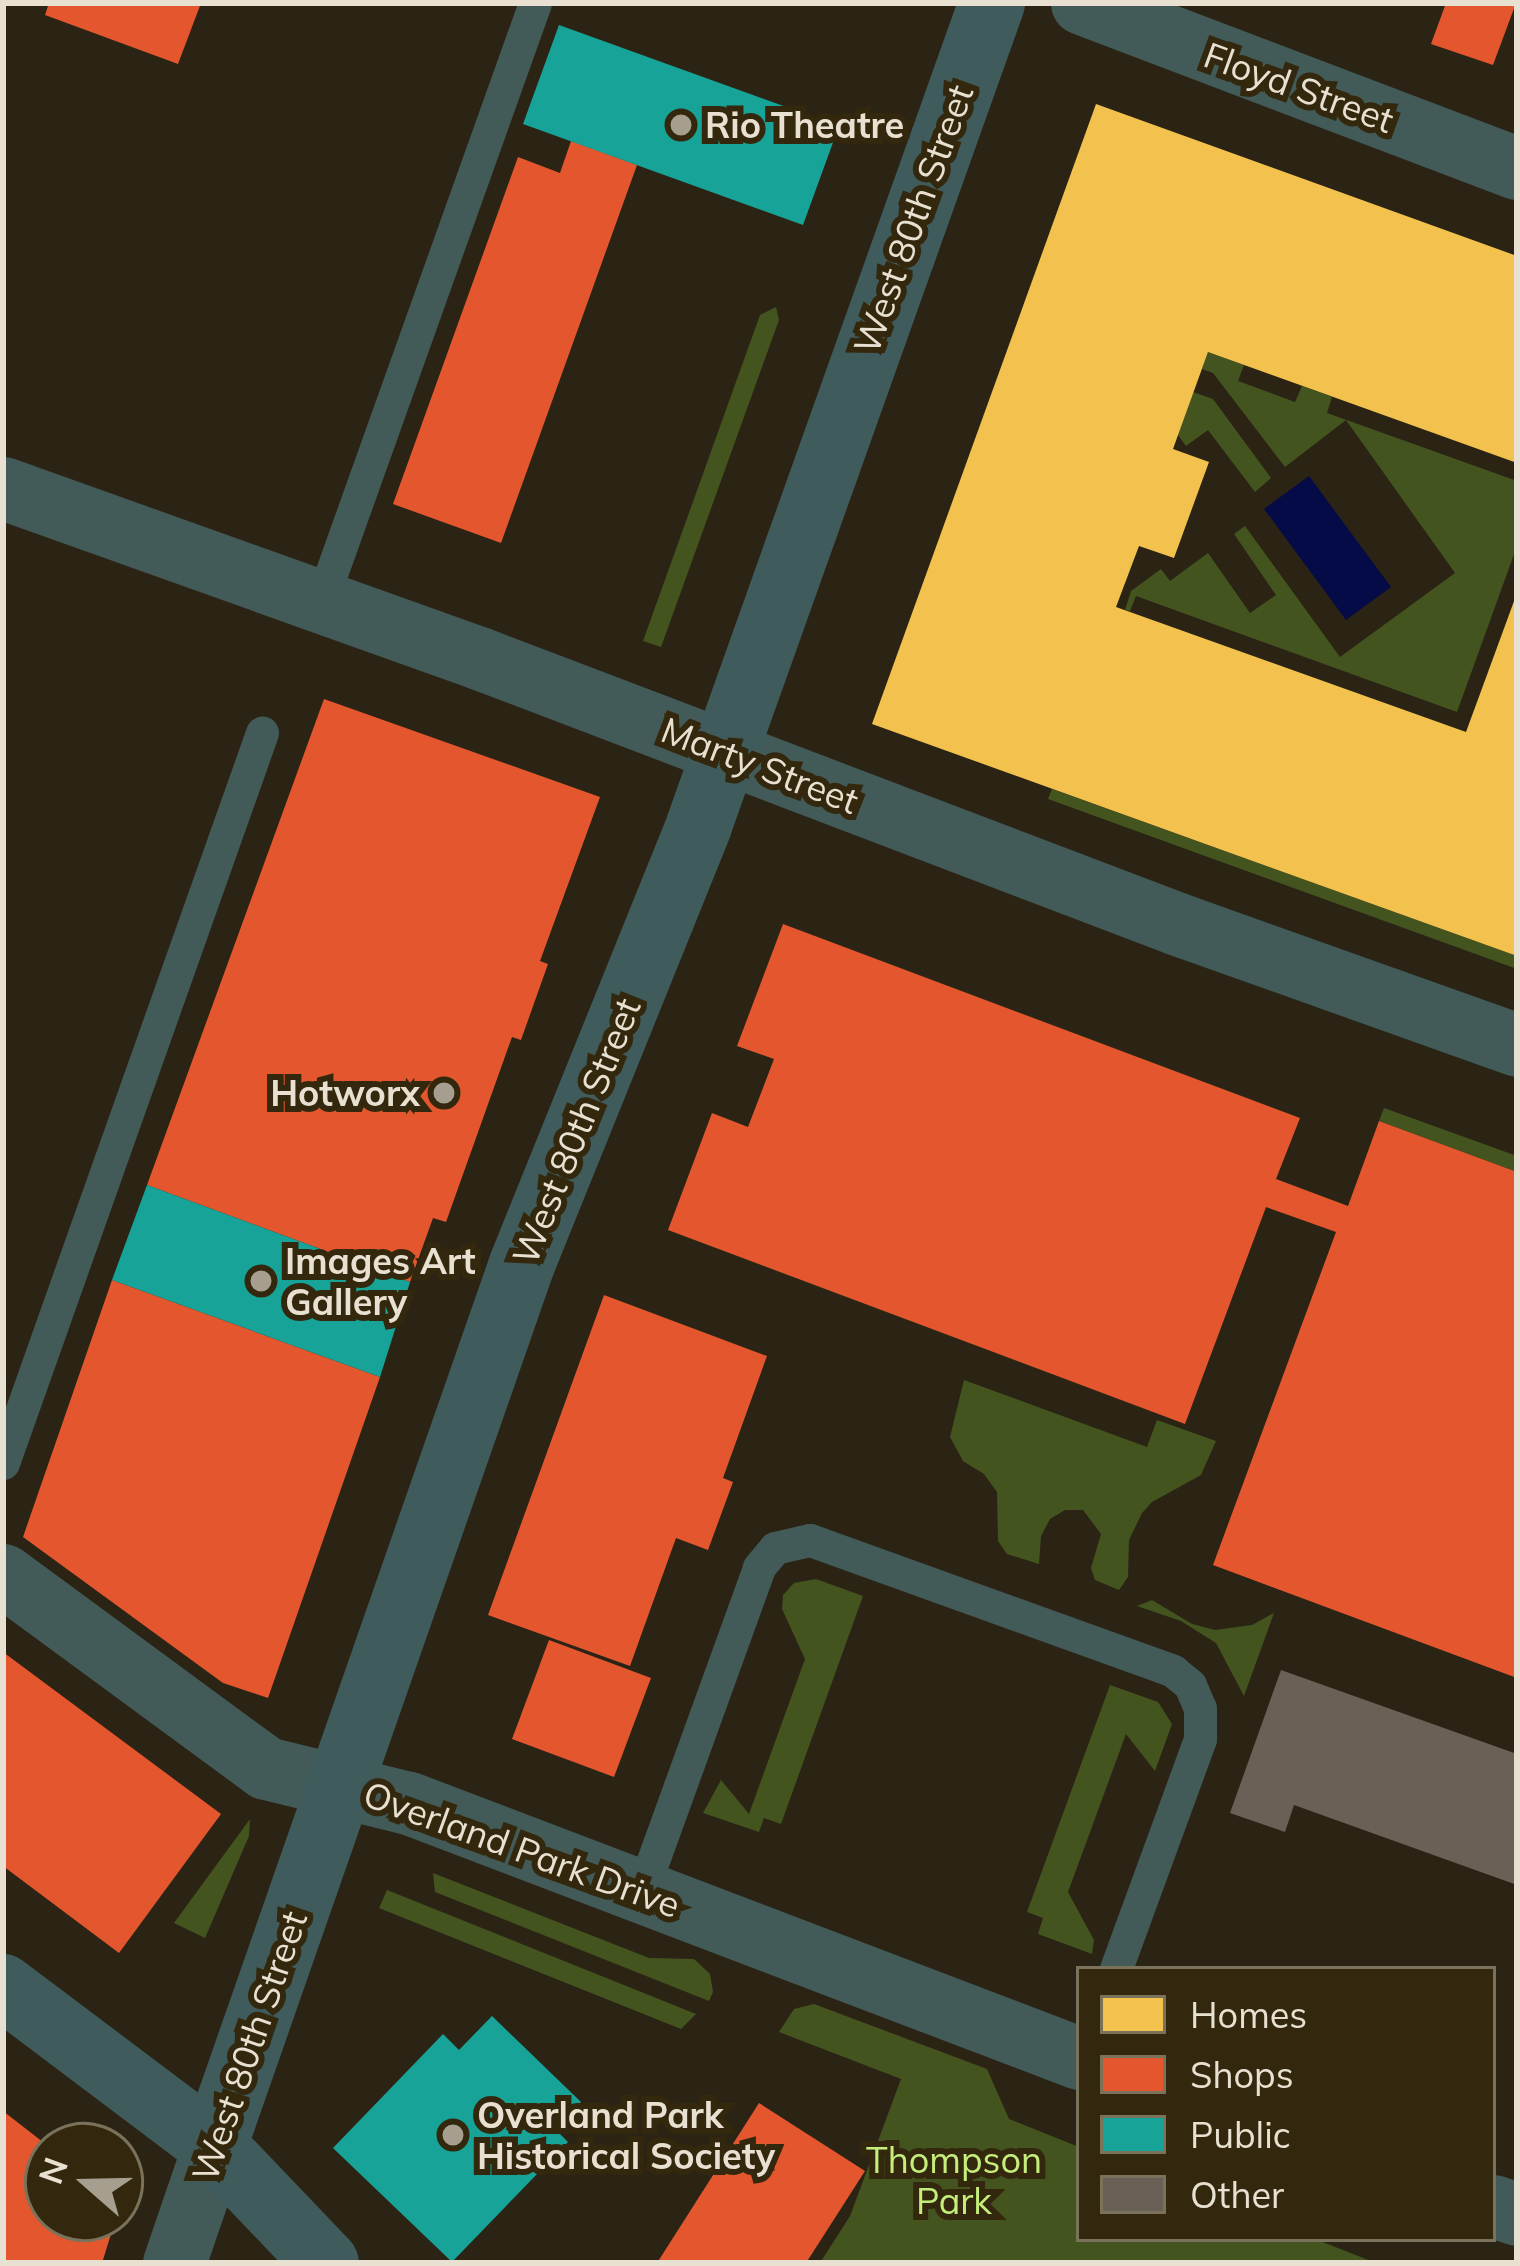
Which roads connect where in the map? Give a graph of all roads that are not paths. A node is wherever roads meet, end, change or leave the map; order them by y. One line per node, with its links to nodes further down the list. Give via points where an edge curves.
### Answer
1 (535, 3): 6 (lane)
2 (992, 3): 8 (street, West 80th Street)
3 (1082, 3): 4 (street, Floyd Street)
4 (1517, 168)
5 (3, 488): 6 (street, Marty Street)
6 (321, 602): 8 (street, Marty Street)
7 (262, 733): 10 (lane)
8 (724, 752): 9 (street, Marty Street); 12 (street, West 80th Street, via 522,1264)
9 (1517, 1045)
10 (3, 1463)
11 (3, 1575): 12 (street, Overland Park Drive, via 247,1759)
12 (338, 1785): 13 (street, Overland Park Drive, via 409,1803); 17 (street, West 80th Street)
13 (642, 1891): 14 (lane, via 758,1567 775,1547 810,1540 1173,1671 1190,1685 1200,1739); 16 (street, Overland Park Drive)
14 (1117, 1966)
15 (3, 1987): 17 (street)
16 (1076, 2057)
17 (214, 2146): 18 (street, West 80th Street); 19 (street)
18 (174, 2263)
19 (326, 2263)

